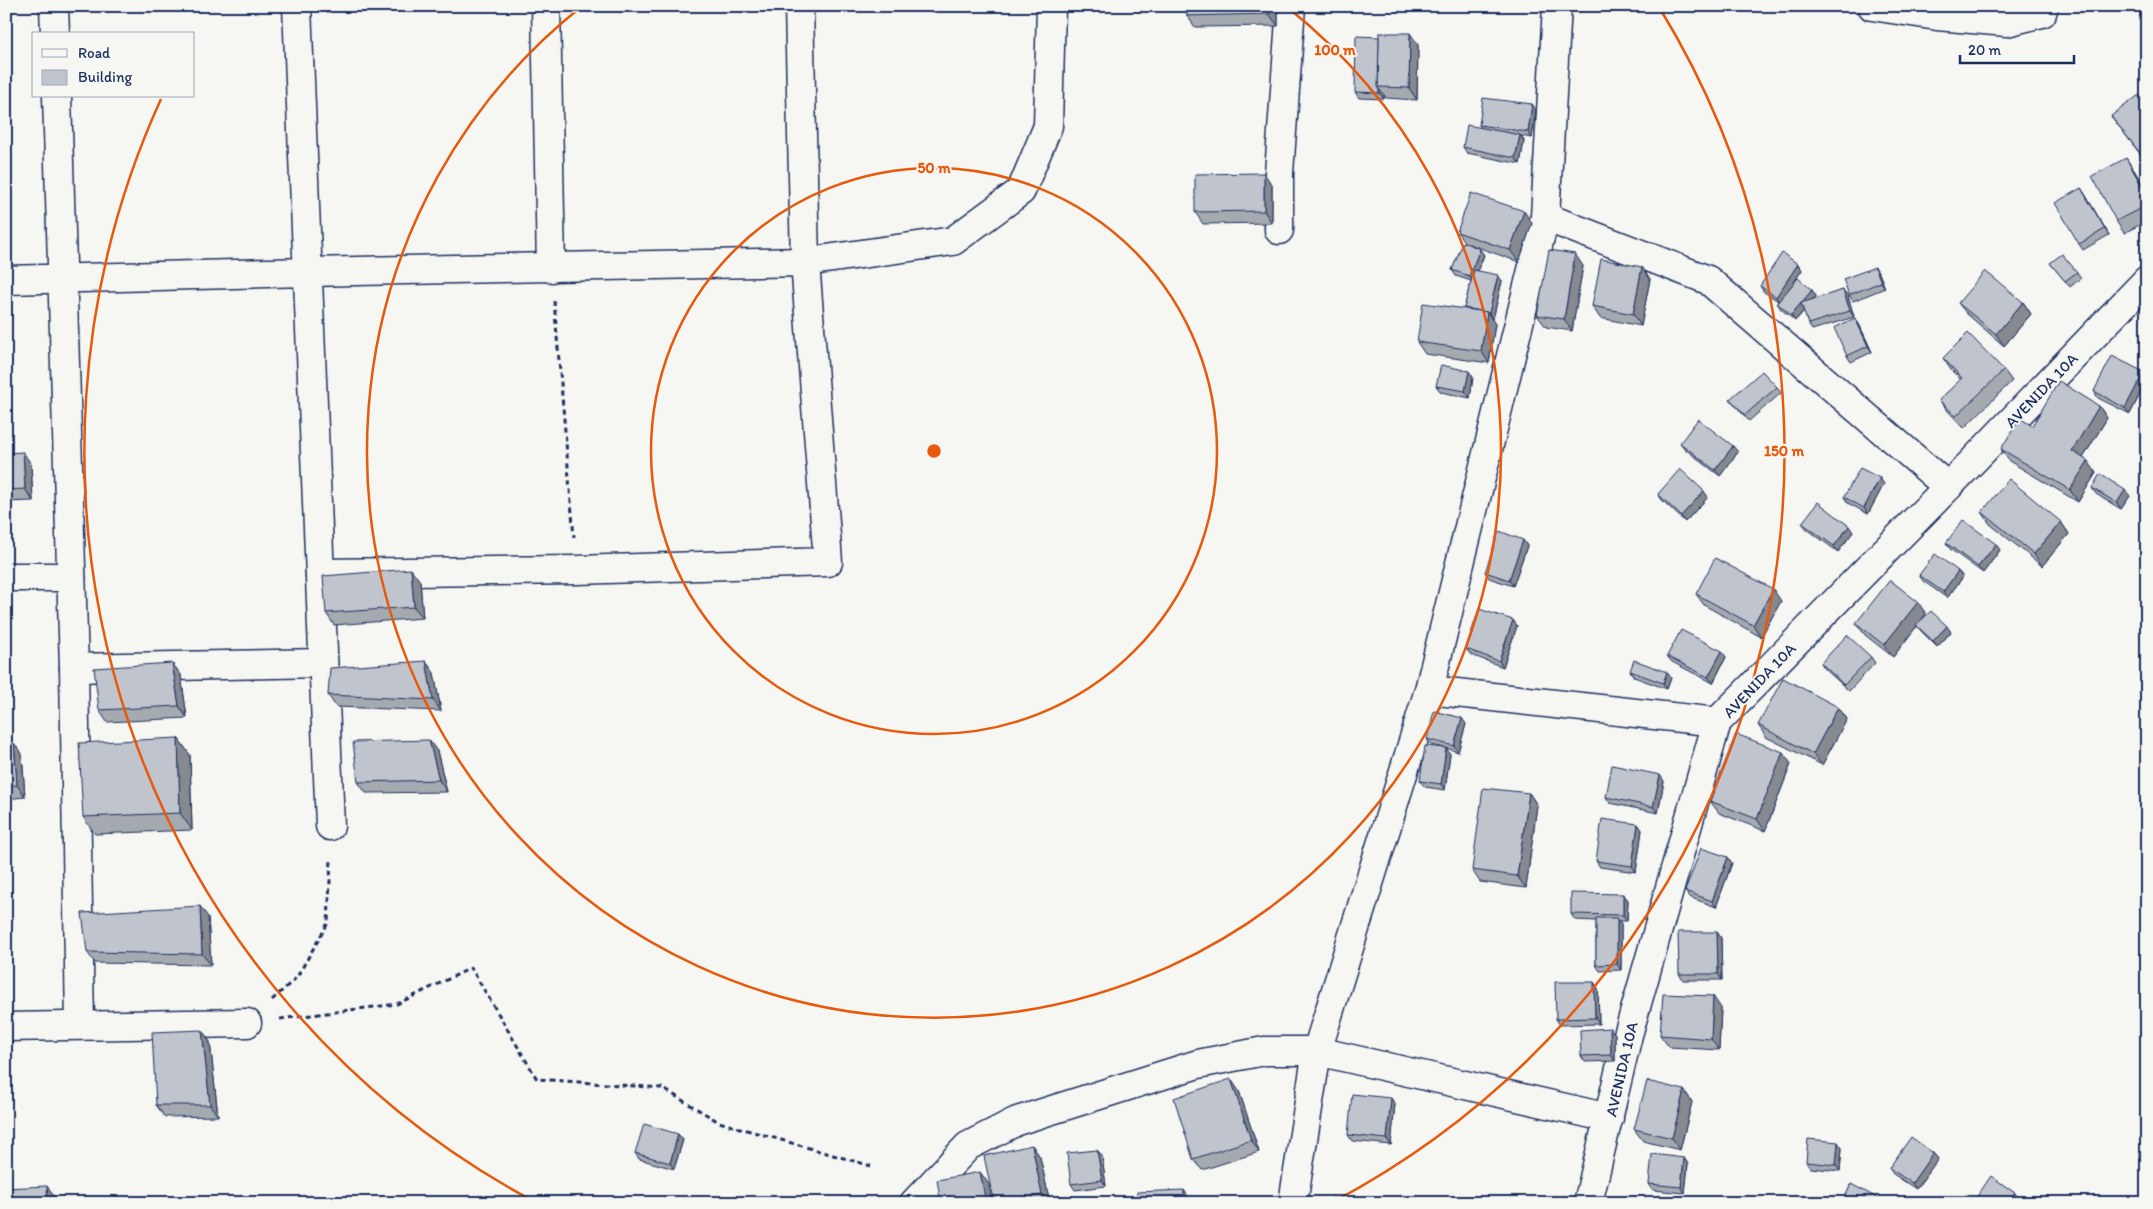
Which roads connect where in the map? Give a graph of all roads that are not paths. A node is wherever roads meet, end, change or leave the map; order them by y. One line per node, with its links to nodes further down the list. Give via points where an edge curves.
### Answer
1 (54, 6): 10 (street)
2 (297, 6): 16 (street)
3 (546, 6): 15 (street)
4 (799, 6): 14 (street)
5 (1051, 6): 14 (street, via 1048,126 1021,191 953,240)
6 (1291, 6): 13 (street)
7 (1557, 6): 12 (street)
8 (1872, 6): 9 (street, via 2007,22 2042,13)
9 (2044, 6)
10 (55, 32)
11 (56, 98): 17 (street)
12 (1545, 218): 20 (street, via 1708,280); 26 (street)
13 (1279, 230)
14 (805, 262): 15 (street); 21 (street, via 828,562 577,570)
15 (551, 268): 16 (street)
16 (308, 272): 17 (street); 21 (street)
17 (62, 278): 18 (street); 23 (street)
18 (6, 280)
19 (2147, 280): 20 (street, AVENIDA 10A)
20 (1948, 487): 27 (street, AVENIDA 10A)
21 (320, 573): 24 (street)
22 (6, 577): 23 (street)
23 (71, 577): 25 (street)
24 (323, 663): 25 (street); 28 (street)
25 (74, 668): 30 (street)
26 (1429, 690): 27 (street); 32 (street)
27 (1717, 722): 33 (street, AVENIDA 10A, via 1628,1035)
28 (330, 826)
29 (247, 1023): 30 (street)
30 (80, 1025): 31 (street)
31 (6, 1027)
32 (1317, 1051): 33 (street); 34 (street, via 1264,1051 1198,1064 1017,1120 968,1146); 35 (street)
33 (1609, 1118): 36 (street, AVENIDA 10A)
34 (914, 1203)
35 (1293, 1203)
36 (1588, 1203)

